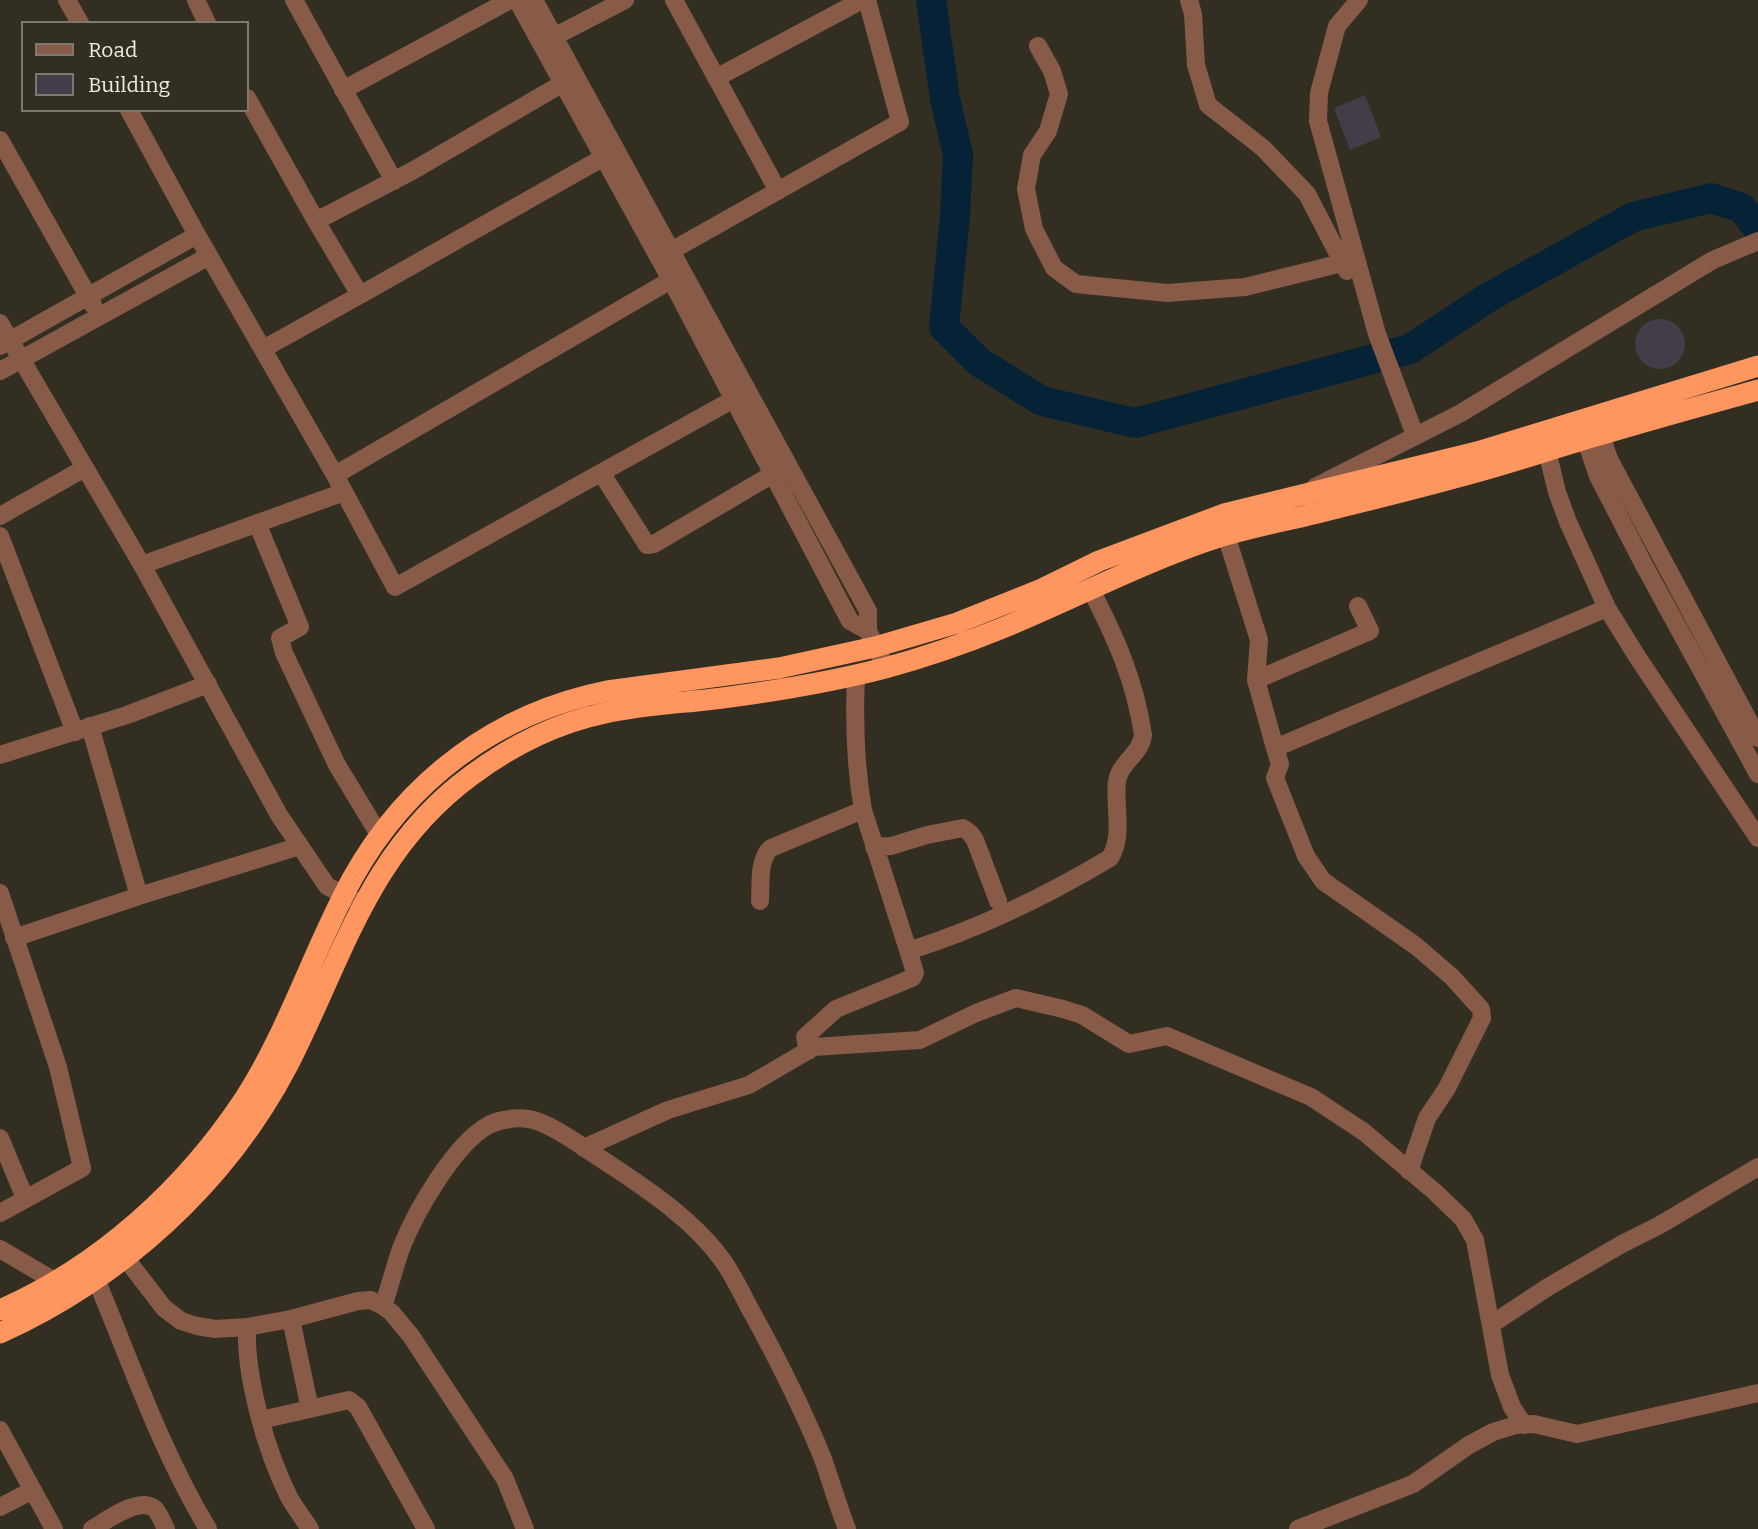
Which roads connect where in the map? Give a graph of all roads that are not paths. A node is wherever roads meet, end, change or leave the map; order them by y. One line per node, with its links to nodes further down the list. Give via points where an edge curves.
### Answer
1 (67, 0): 12 (street)
2 (196, 0): 13 (street)
3 (294, 0): 18 (street)
4 (510, 0): 18 (street)
5 (517, 0): 14 (street)
6 (534, 0): 14 (street)
7 (625, 0): 14 (street)
8 (674, 0): 16 (street)
9 (865, 0): 16 (street); 24 (street, via 900,122)
10 (1189, 0): 30 (street, via 1196,65 1208,105 1263,148 1307,194)
11 (1359, 0): 34 (street, via 1337,26 1319,93 1318,121)
12 (79, 21)
13 (206, 21)
14 (548, 41): 17 (street)
15 (1038, 46): 30 (street, via 1059,94 1048,131 1032,155 1026,189 1034,229 1054,268 1076,284 1167,293 1245,287)
16 (716, 78): 24 (street)
17 (569, 80): 22 (street); 23 (street)
18 (343, 90): 23 (street)
19 (248, 100): 25 (street)
20 (130, 112): 26 (street)
21 (0, 140): 33 (street)
22 (609, 155): 28 (street); 32 (street)
23 (394, 181): 25 (street)
24 (778, 191): 28 (street)
25 (316, 220): 32 (street)
26 (197, 235): 29 (street); 33 (street)
27 (1758, 241): 45 (street, via 1713,260 1461,413)
28 (665, 255): 31 (street); 62 (street, via 868,611)
29 (209, 256): 35 (street); 38 (street)
30 (1342, 263): 34 (street)
31 (671, 280): 43 (street); 50 (street)
32 (360, 295): 38 (street)
33 (89, 296): 35 (street); 37 (street)
34 (1370, 306): 45 (street)
35 (100, 316): 39 (street)
36 (0, 323): 37 (street)
37 (5, 343): 39 (street)
38 (263, 349): 50 (street)
39 (21, 359): 41 (street); 47 (street)
40 (1758, 366): 44 (highway)
41 (0, 371)
42 (1758, 390): 44 (highway)
43 (734, 399): 48 (street); 49 (street)
44 (1590, 428): 46 (highway); 52 (highway); 68 (street); 71 (street, via 1598,477)
45 (1415, 435): 52 (street)
46 (1547, 451): 54 (highway); 61 (street, via 1557,492)
47 (85, 468): 53 (street); 58 (street)
48 (602, 474): 49 (street, via 647,545); 51 (street, via 395,587)
49 (773, 474): 62 (street, via 850,621)
50 (335, 475): 51 (street)
51 (344, 492): 55 (street)
52 (1295, 497): 54 (street); 62 (highway, via 1195,524 957,623)
53 (0, 516)
54 (1287, 520): 56 (highway)
55 (257, 523): 58 (street); 73 (street, via 300,627 280,638 284,653 337,765)
56 (1226, 535): 59 (highway); 65 (street, via 1259,640)
57 (0, 536): 67 (street)
58 (142, 565): 66 (street)
59 (1090, 588): 63 (highway, via 1005,627); 83 (street, via 1119,645 1143,735 1142,744 1120,770 1114,852 1056,888 961,934)
60 (1358, 606): 65 (street, via 1370,631)
61 (1608, 608): 69 (street); 74 (street)
62 (872, 639): 63 (street); 73 (highway, via 779,668 607,691 552,705 509,724 441,769)
63 (886, 667): 64 (highway)
64 (856, 674): 72 (street, via 854,720); 79 (highway, via 602,713 533,738 502,754 440,800)
65 (1256, 680): 69 (street)
66 (208, 684): 67 (street); 75 (street)
67 (82, 729): 70 (street); 78 (street)
68 (1758, 738)
69 (1275, 748): 88 (street, via 1280,764 1275,778 1306,856 1323,881 1416,946 1481,1009 1482,1018 1427,1118)
70 (0, 755)
71 (1758, 774)
72 (863, 810): 76 (street); 80 (street, via 766,852)
73 (380, 836): 79 (highway, via 352,879)
74 (1758, 838)
75 (300, 846): 78 (street); 79 (street, via 327,886)
76 (874, 847): 81 (street, via 963,828 975,840); 83 (street)
77 (0, 893): 82 (street)
78 (139, 896): 82 (street)
79 (354, 900): 92 (highway, via 245,1098 215,1141)
80 (760, 901)
81 (998, 901)
82 (14, 938): 89 (street, via 58,1067 82,1168)
83 (909, 953): 84 (street, via 915,973 912,978 836,1009 805,1037)
84 (808, 1051): 86 (street, via 749,1085 668,1110); 88 (street, via 814,1046 920,1040 998,1003 1027,999 1082,1015 1129,1044 1167,1036 1311,1097 1364,1132)
85 (0, 1138): 89 (street)
86 (584, 1148): 95 (street, via 529,1118 487,1126 447,1166 421,1205); 115 (street, via 660,1200 724,1261 773,1349 823,1460)
87 (1758, 1167): 98 (street)
88 (1409, 1171): 98 (street, via 1463,1219 1475,1240)
89 (25, 1198): 90 (street)
90 (0, 1213)
91 (0, 1249): 94 (street)
92 (119, 1250): 93 (highway); 94 (highway); 99 (street, via 164,1308 181,1321 215,1329)
93 (96, 1279): 94 (highway); 112 (street, via 189,1498)
94 (53, 1292): 96 (highway); 100 (highway)
95 (383, 1306): 97 (street, via 371,1300 358,1301); 108 (street, via 411,1336 499,1468)
96 (0, 1310)
97 (291, 1320): 99 (street); 102 (street)
98 (1492, 1324): 104 (street, via 1500,1375)
99 (247, 1327): 103 (street, via 246,1348)
100 (0, 1333)
101 (1758, 1393): 104 (street, via 1577,1434)
102 (310, 1409): 103 (street); 114 (street, via 349,1400 358,1407)
103 (261, 1420): 113 (street, via 289,1497)
104 (1524, 1425): 116 (street, via 1493,1432 1413,1484)
105 (0, 1430): 106 (street)
106 (33, 1490): 107 (street); 109 (street)
107 (0, 1507)
108 (519, 1524)
109 (54, 1529)
110 (92, 1529): 111 (street, via 145,1504 155,1508)
111 (166, 1529)
112 (208, 1529)
113 (310, 1529)
114 (426, 1529)
115 (847, 1529)
116 (1298, 1529)

